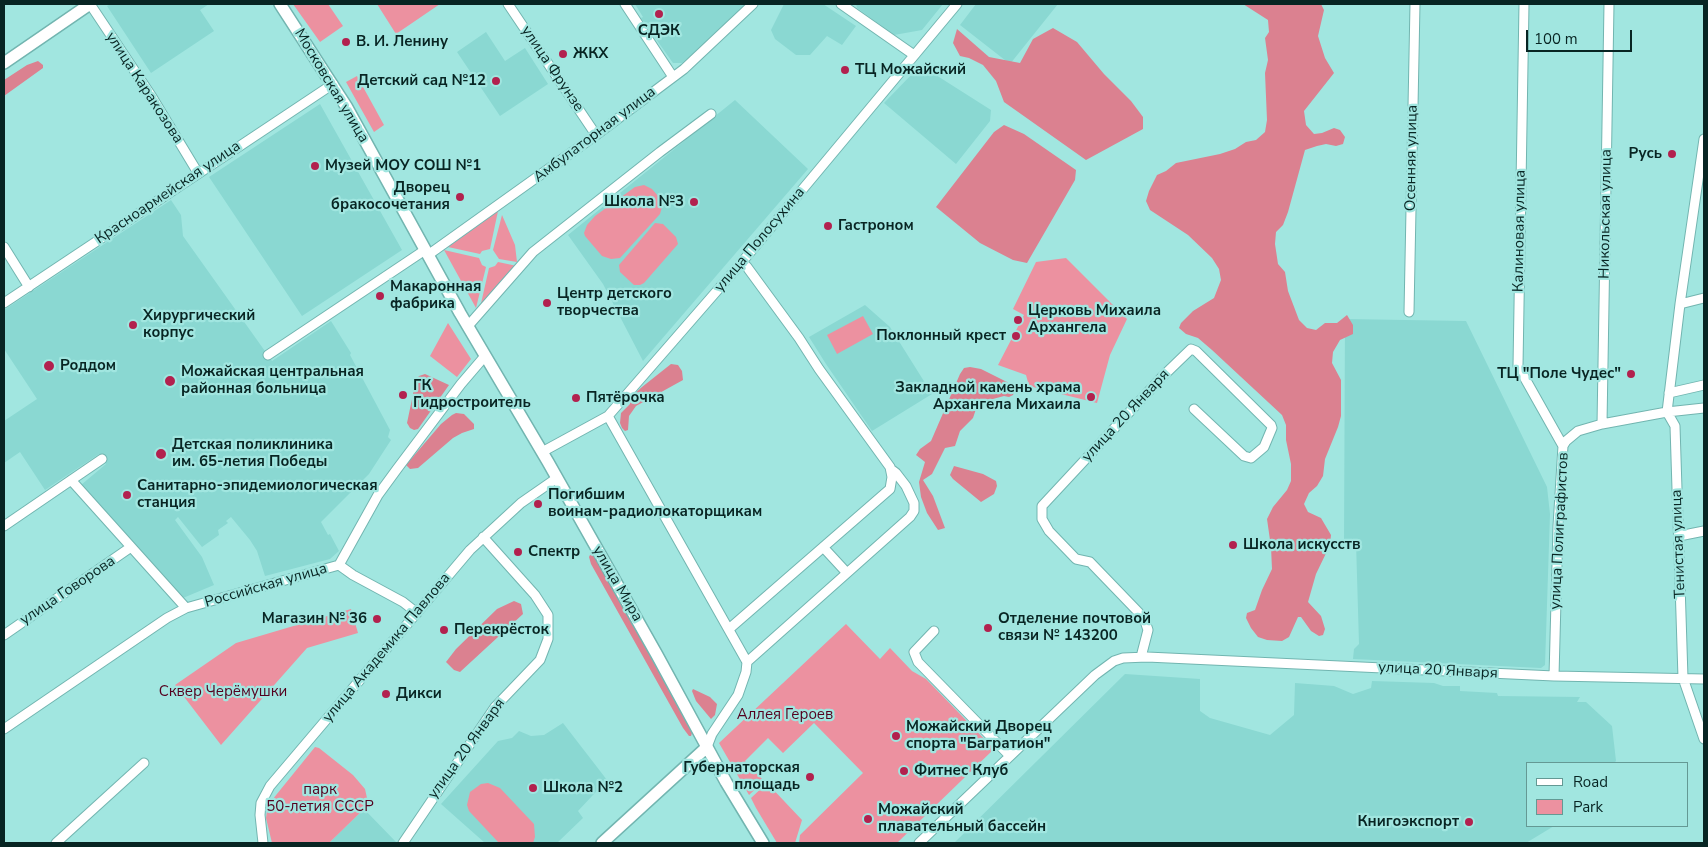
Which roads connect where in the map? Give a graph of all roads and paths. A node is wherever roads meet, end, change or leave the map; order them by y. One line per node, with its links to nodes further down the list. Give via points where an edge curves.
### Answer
1 (90, 4): 12 (main road); 18 (street, улица Каракозова)
2 (280, 4): 14 (main road, Московская улица)
3 (508, 4): 16 (street, улица Фрунзе)
4 (625, 4): 13 (street)
5 (753, 4): 13 (street, Амбулаторная улица)
6 (841, 4): 11 (street)
7 (957, 4): 11 (street, улица Полосухина)
8 (1415, 4): 28 (street, Осенняя улица)
9 (1524, 4): 39 (street, Калиновая улица, via 1518,366)
10 (1609, 4): 38 (street, Никольская улица)
11 (914, 55): 23 (street, улица Полосухина)
12 (4, 63)
13 (673, 76): 16 (street, Амбулаторная улица)
14 (333, 84): 18 (street, Красноармейская улица); 22 (main road, Московская улица)
15 (711, 114): 29 (street, via 533,252)
16 (596, 135): 22 (street, Амбулаторная улица)
17 (1704, 139): 20 (street)
18 (198, 173): 24 (street, Красноармейская улица)
19 (1704, 211): 20 (street)
20 (1693, 213): 27 (street)
21 (4, 247): 24 (street)
22 (426, 253): 29 (main road, Московская улица); 30 (street, Амбулаторная улица)
23 (742, 262): 37 (street, улица Полосухина); 42 (street)
24 (29, 286): 26 (street, Красноармейская улица)
25 (1704, 298): 27 (street)
26 (4, 303)
27 (1680, 304): 33 (street)
28 (1409, 312)
29 (468, 326): 31 (main road, улица Мира)
30 (268, 355)
31 (485, 356): 40 (main road, улица Мира); 51 (street, Российская улица, via 460,384 378,495)
32 (1704, 385): 33 (street)
33 (1669, 393): 36 (street)
34 (1704, 408): 36 (street, улица Полиграфистов)
35 (1194, 409): 58 (street, улица 20 Января, via 1250,458 1264,447 1272,428 1191,348 1042,506 1042,519 1049,531 1076,559 1090,562 1144,618 1148,630)
36 (1667, 412): 38 (street, улица Полиграфистов); 47 (street, Тенистая улица, via 1675,426)
37 (608, 416): 40 (street, улица Полосухина); 55 (street)
38 (1602, 424): 39 (street, улица Полиграфистов, via 1578,431)
39 (1563, 446): 60 (street, улица Полиграфистов)
40 (542, 452): 43 (main road, улица Мира)
41 (102, 459): 44 (street)
42 (892, 470): 50 (street, via 890,489); 52 (street, via 906,486 914,511)
43 (557, 478): 48 (street, улица Академика Павлова, via 521,502); 65 (main road, улица Мира)
44 (70, 480): 45 (street); 49 (street)
45 (4, 526)
46 (1704, 531): 47 (street)
47 (1679, 536): 61 (street, Тенистая улица)
48 (483, 537): 54 (street, улица Академика Павлова); 70 (street, улица 20 Января, via 535,595 548,615 548,640 540,660 495,707)
49 (131, 547): 53 (street); 57 (street, улица Говорова)
50 (823, 548): 52 (street); 55 (street)
51 (339, 565): 53 (street, Российская улица); 54 (street, via 397,598)
52 (847, 573): 59 (street)
53 (186, 608): 63 (street, Российская улица)
54 (416, 613): 69 (street, улица Академика Павлова, via 264,794 260,815)
55 (729, 629): 59 (street)
56 (934, 631): 66 (street, via 914,652 918,662)
57 (4, 635)
58 (1142, 657): 60 (street, улица 20 Января); 66 (street, улица 20 Января, via 1123,658 1106,666)
59 (747, 662): 65 (street, via 738,696)
60 (1554, 676): 61 (street, улица 20 Января)
61 (1683, 678): 62 (street, улица 20 Января); 64 (street, Тенистая улица)
62 (1704, 679)
63 (4, 729)
64 (1704, 739)
65 (706, 747): 71 (main road); 72 (main road, улица Мира)
66 (1010, 756): 73 (street, улица 20 Января)
67 (144, 763): 68 (street)
68 (56, 843)
69 (264, 843)
70 (403, 843)
71 (602, 843)
72 (763, 843)
73 (919, 843)

